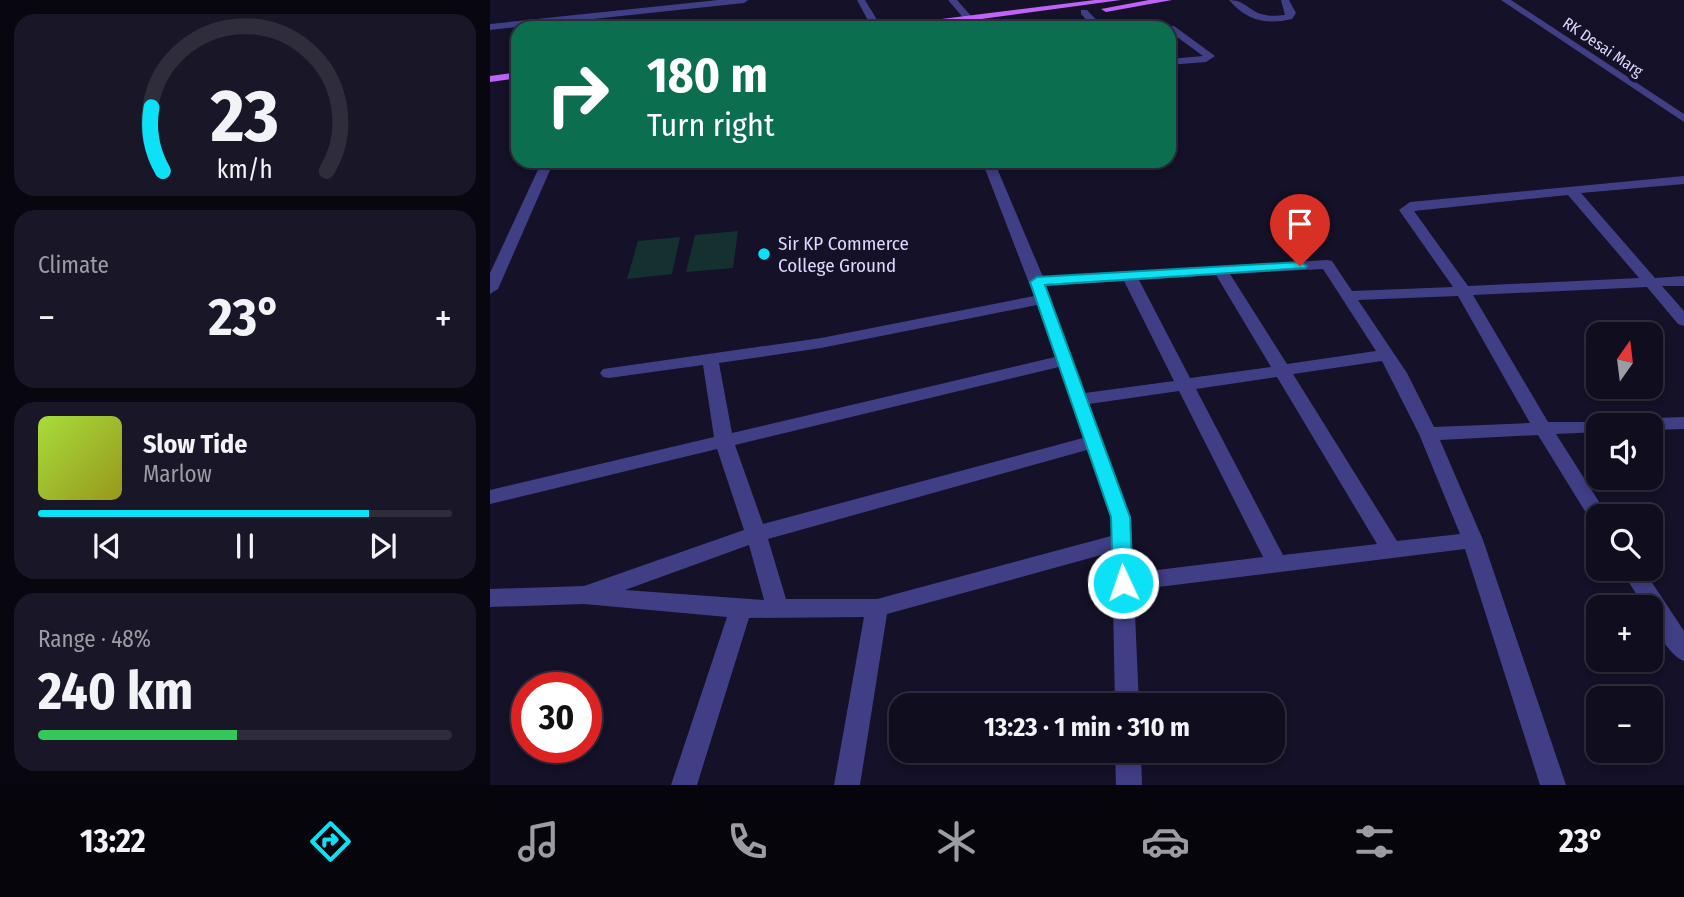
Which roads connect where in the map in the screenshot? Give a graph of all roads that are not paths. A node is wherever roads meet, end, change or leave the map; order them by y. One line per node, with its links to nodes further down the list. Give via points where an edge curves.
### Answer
1 (626, 0): 12 (street)
2 (744, 0): 10 (street)
3 (861, 0): 15 (street)
4 (952, 0): 13 (street)
5 (1118, 0): 13 (main road)
6 (1168, 0): 11 (main road)
7 (1233, 0): 8 (street, via 1251,18 1259,19 1289,17)
8 (1285, 0)
9 (1505, 0): 29 (street, RK Desai Marg)
10 (709, 2): 12 (street)
11 (1084, 12): 17 (main road); 18 (street)
12 (625, 13): 14 (street)
13 (969, 19): 16 (main road)
14 (548, 21)
15 (873, 21)
16 (965, 21)
17 (1030, 21)
18 (1092, 21)
19 (511, 25): 20 (street)
20 (490, 27)
21 (1176, 31): 22 (street)
22 (1191, 41): 23 (street); 24 (street, via 1210,56)
23 (1176, 43)
24 (1176, 61)
25 (511, 76): 26 (main road)
26 (490, 79)
27 (511, 87): 28 (main road)
28 (490, 89)
29 (1684, 119)
30 (545, 168): 38 (street)
31 (991, 168): 40 (street)
32 (1684, 180): 33 (street)
33 (1571, 190): 37 (street); 39 (street, via 1406,210)
34 (1220, 270): 35 (street); 41 (street, via 1327,264); 46 (street)
35 (1129, 276): 40 (street); 48 (street)
36 (1684, 281): 37 (street)
37 (1651, 282): 39 (street); 42 (street)
38 (490, 289)
39 (1462, 289): 41 (street); 53 (street)
40 (1041, 290): 44 (street, via 821,343); 45 (street)
41 (1348, 296): 43 (street)
42 (1684, 321)
43 (1387, 355): 46 (street); 54 (street)
44 (710, 359): 47 (street); 55 (street)
45 (1065, 360): 49 (street); 55 (street)
46 (1282, 370): 48 (street); 62 (street)
47 (609, 373)
48 (1185, 384): 49 (street); 63 (street)
49 (1080, 400): 56 (street)
50 (1684, 423): 51 (street)
51 (1663, 424)
52 (1586, 427): 53 (street)
53 (1543, 429): 54 (street); 58 (street)
54 (1428, 435): 61 (street)
55 (724, 441): 57 (street); 59 (street)
56 (1095, 441): 59 (street); 60 (street, via 1121,517)
57 (490, 498)
58 (1590, 504)
59 (757, 534): 66 (street); 70 (street)
60 (1121, 541): 65 (street); 68 (street)
61 (1473, 541): 62 (street); 77 (street)
62 (1392, 550): 63 (street)
63 (1277, 564): 65 (street)
64 (1640, 581): 71 (street)
65 (1123, 583): 72 (street)
66 (584, 595): 67 (street); 69 (street)
67 (490, 598)
68 (877, 608): 70 (street); 75 (street)
69 (741, 609): 70 (street); 74 (street)
70 (778, 609)
71 (1684, 651)
72 (1127, 693)
73 (1128, 763): 76 (street)
74 (684, 785)
75 (847, 785)
76 (1129, 785)
77 (1553, 785)

